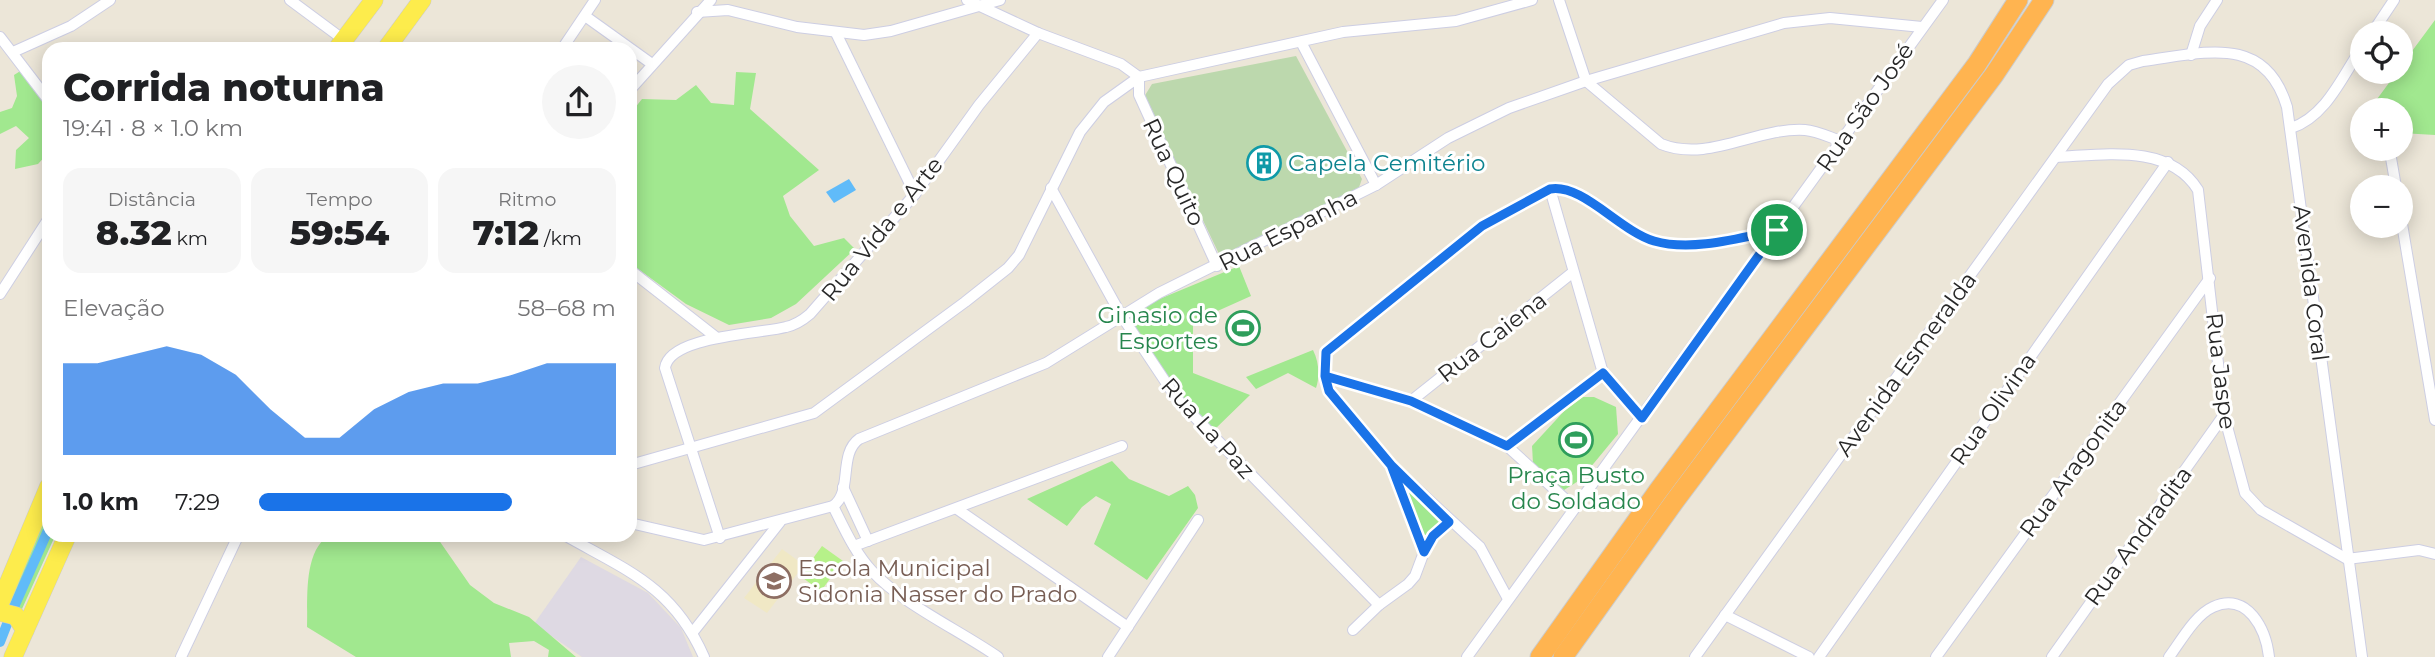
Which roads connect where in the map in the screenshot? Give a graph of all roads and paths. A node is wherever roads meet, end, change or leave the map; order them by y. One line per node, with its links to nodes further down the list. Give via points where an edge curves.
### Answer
1 (110, 0): 30 (street, via 71,26)
2 (290, 0): 24 (street)
3 (374, 0): 25 (main road)
4 (422, 0): 26 (main road)
5 (595, 0): 18 (street)
6 (710, 0): 17 (street)
7 (967, 0): 16 (street)
8 (1000, 0): 16 (street)
9 (1532, 0): 29 (street, via 1457,21 1343,32)
10 (1559, 0): 37 (street)
11 (1943, 0): 20 (street, Rua São José)
12 (2018, 0): 106 (highway, via 1977,64 1658,491)
13 (2044, 0): 107 (highway, via 1994,75)
14 (2217, 0): 32 (street, via 2200,26)
15 (2394, 0): 19 (street)
16 (979, 5): 21 (street, via 891,31); 22 (street)
17 (697, 12): 21 (street, via 728,10); 33 (street)
18 (584, 16): 27 (street); 28 (street)
19 (2380, 21)
20 (1922, 27): 37 (street, Rua Espanha, via 1803,19); 41 (street, Rua São José)
21 (836, 33): 47 (street)
22 (1038, 33): 36 (street, via 1101,55); 47 (street, Rua Vida e Arte)
23 (0, 37): 30 (street)
24 (339, 42)
25 (342, 42)
26 (391, 42)
27 (567, 42)
28 (621, 42)
29 (1301, 42): 36 (street); 44 (street)
30 (13, 52): 39 (street)
31 (637, 53): 33 (street)
32 (2190, 55): 35 (street, Avenida Coral, via 2143,61); 40 (street, Avenida Coral, via 2236,54 2263,64 2282,90)
33 (652, 64): 38 (street)
34 (2350, 65): 40 (street, via 2317,114)
35 (2118, 73): 42 (street, Avenida Esmeralda)
36 (1139, 77): 45 (street, via 1104,102 1085,125); 53 (street, Rua Quito, via 1139,95)
37 (1586, 81): 41 (street, via 1649,136 1673,148 1699,150 1805,130); 44 (street, Rua Espanha, via 1482,119)
38 (637, 82)
39 (42, 91)
40 (2291, 128): 89 (street, Avenida Coral)
41 (1841, 141): 49 (street, Rua São José)
42 (2056, 157): 43 (street, via 2120,155); 94 (street, Avenida Esmeralda)
43 (2168, 162): 56 (street, Rua Jaspe, via 2198,190); 110 (street, Rua Olivina)
44 (1376, 185): 53 (street, Rua Espanha)
45 (1051, 188): 58 (street, Rua La Paz); 69 (street, via 1030,236 1008,268 828,404 801,418)
46 (1550, 189): 49 (street, via 1563,186 1619,225 1656,242 1705,243); 54 (street); 61 (street, via 1482,226 1326,352)
47 (915, 194): 59 (street, Rua Vida e Arte, via 804,319 787,327)
48 (42, 230): 52 (street)
49 (1777, 230): 65 (street, Rua São José)
50 (42, 238): 52 (street)
51 (2405, 238): 62 (street)
52 (31, 248): 57 (street)
53 (1217, 266): 58 (street, Rua Espanha)
54 (1572, 273): 60 (street); 63 (street, Rua Caiena)
55 (637, 275): 59 (street)
56 (2210, 278): 64 (street, Rua Jaspe); 111 (street, Rua Aragonita)
57 (0, 294)
58 (1121, 315): 72 (street, Rua Espanha, via 1046,363 859,439 850,447); 92 (street, Rua La Paz, via 1185,409)
59 (717, 338): 69 (street, Rua Vida e Arte, via 676,351 667,359 665,368)
60 (1603, 373): 65 (street); 68 (street)
61 (1325, 376): 63 (street); 71 (street, via 1329,391)
62 (2432, 382): 66 (street)
63 (1411, 401): 68 (street)
64 (2224, 415): 89 (street, Rua Jaspe, via 2239,480 2253,503); 112 (street, Rua Andradita)
65 (1642, 418): 90 (street, Rua São José)
66 (2435, 420)
67 (1122, 446): 76 (street)
68 (1507, 446): 73 (street)
69 (692, 448): 70 (street); 81 (street)
70 (637, 464)
71 (1391, 465): 79 (street); 87 (street)
72 (842, 486): 75 (street, Rua Espanha, via 840,500); 82 (street)
73 (1564, 498)
74 (42, 503): 91 (main road)
75 (833, 506): 78 (street); 86 (street)
76 (957, 509): 82 (street); 95 (street)
77 (1198, 520): 95 (street)
78 (780, 522): 81 (street); 98 (street)
79 (1449, 522): 87 (street); 90 (street, via 1480,547)
80 (637, 525): 81 (street, via 690,539)
81 (720, 537)
82 (868, 541): 86 (street)
83 (64, 542): 96 (main road)
84 (235, 542): 101 (street)
85 (576, 542): 98 (street, via 652,586 671,602)
86 (854, 546): 103 (street, via 893,589)
87 (1424, 552): 92 (street, via 1409,584)
88 (2435, 554): 89 (street, via 2419,550)
89 (2347, 559): 115 (street, Avenida Coral)
90 (1508, 599): 105 (street, Rua São José)
91 (0, 603)
92 (1379, 605): 97 (street)
93 (0, 611): 96 (main road, via 16,616)
94 (1725, 615): 108 (street, Avenida Esmeralda); 109 (street)
95 (1128, 627): 104 (street)
96 (25, 629): 99 (main road); 100 (street)
97 (1353, 630)
98 (693, 632): 102 (street)
99 (13, 657)
100 (27, 657)
101 (181, 657)
102 (704, 657)
103 (998, 657)
104 (1108, 657)
105 (1467, 657)
106 (1541, 657)
107 (1563, 657)
108 (1695, 657)
109 (1809, 657)
110 (1819, 657)
111 (1936, 657)
112 (2052, 657)
113 (2169, 657): 114 (street, via 2201,616 2229,603 2247,609 2261,623)
114 (2269, 657)
115 (2362, 657)

